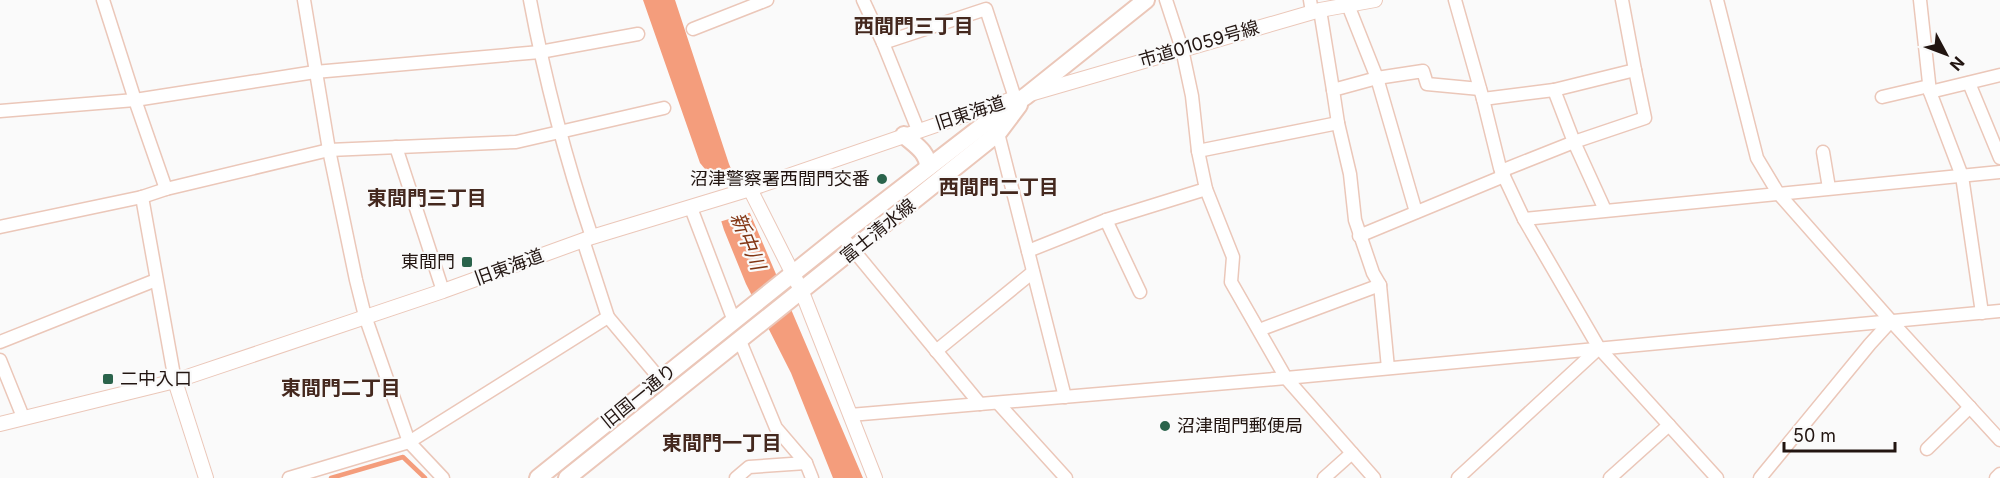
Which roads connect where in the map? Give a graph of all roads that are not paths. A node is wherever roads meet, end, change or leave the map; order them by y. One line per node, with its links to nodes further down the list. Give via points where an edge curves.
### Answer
1 (103, 0): 32 (street)
2 (304, 0): 22 (street)
3 (530, 0): 20 (street)
4 (767, 0): 13 (street)
5 (863, 0): 18 (street)
6 (1146, 0): 30 (main road, 富士清水線)
7 (1166, 0): 19 (street)
8 (1375, 0): 14 (street, 市道01059号線)
9 (1455, 0): 29 (street)
10 (1622, 0): 21 (street)
11 (1717, 0): 53 (street, via 1757,159)
12 (1920, 0): 26 (street)
13 (750, 3): 16 (street)
14 (1348, 4): 15 (street, 市道01059号線); 24 (street)
15 (1314, 7): 19 (street, 市道01059号線); 27 (street)
16 (693, 29)
17 (638, 34): 20 (street)
18 (883, 43): 30 (street, via 986,9); 37 (street)
19 (1182, 49): 30 (street, 市道01059号線); 42 (street)
20 (540, 52): 22 (street); 36 (street)
21 (1635, 70): 28 (street); 39 (street, via 1645,118)
22 (315, 72): 32 (street); 41 (street)
23 (2000, 75): 25 (street)
24 (1377, 78): 27 (street); 29 (street, via 1424,71 1427,84); 57 (street)
25 (1969, 83): 26 (street); 44 (street)
26 (1930, 89): 31 (street); 48 (street)
27 (1333, 90): 35 (street)
28 (1554, 90): 29 (street); 39 (street)
29 (1481, 94): 47 (street)
30 (1020, 97): 37 (street, 旧東海道); 38 (main road, 富士清水線); 45 (main road, 富士清水線)
31 (1882, 97)
32 (135, 100): 34 (street); 50 (street)
33 (664, 108): 36 (street)
34 (0, 111)
35 (1338, 123): 42 (street); 62 (street)
36 (561, 133): 40 (street, via 516,142); 63 (street)
37 (911, 133): 45 (main road, via 928,158); 51 (street, 旧東海道)
38 (998, 134): 64 (main road, 富士清水線); 65 (street)
39 (1574, 142): 47 (street); 56 (street)
40 (396, 147): 41 (street); 70 (street)
41 (329, 150): 50 (street); 75 (street)
42 (1198, 151): 52 (street)
43 (1822, 152): 49 (street)
44 (2000, 158)
45 (928, 167): 61 (main road, 富士清水線)
46 (2000, 172): 48 (street)
47 (1502, 174): 57 (street); 58 (street)
48 (1962, 176): 49 (street); 74 (street)
49 (1829, 188): 53 (street)
50 (166, 189): 54 (street)
51 (750, 189): 55 (street, 旧東海道); 67 (street)
52 (1206, 189): 59 (street); 79 (street, via 1233,257 1232,282)
53 (1778, 193): 56 (street); 78 (street)
54 (142, 197): 60 (street); 68 (street)
55 (691, 208): 63 (street, 旧東海道); 77 (street)
56 (1605, 210): 58 (street)
57 (1416, 212): 62 (street)
58 (1524, 219): 82 (street)
59 (1106, 220): 65 (street); 71 (street)
60 (0, 226)
61 (841, 235): 64 (street); 67 (main road, 富士清水線)
62 (1359, 236): 69 (street)
63 (588, 239): 70 (street, 旧東海道); 76 (street)
64 (853, 250): 72 (main road, 富士清水線); 83 (street)
65 (1028, 251): 66 (street)
66 (1033, 272): 83 (street); 89 (street)
67 (792, 275): 72 (street); 77 (main road, 富士清水線)
68 (156, 280): 81 (street); 88 (street)
69 (1380, 285): 79 (street); 85 (street)
70 (443, 291): 75 (street, 旧東海道)
71 (1140, 292)
72 (797, 296): 80 (main road, 富士清水線); 93 (street)
73 (2000, 311): 74 (street)
74 (1982, 313): 78 (street)
75 (365, 316): 88 (street, 旧東海道); 98 (street)
76 (608, 317): 86 (street); 98 (street)
77 (738, 318): 86 (main road, 旧国一通り)
78 (1891, 321): 82 (street); 92 (street); 117 (street)
79 (1259, 330): 87 (street)
80 (744, 337): 101 (street, via 776,428); 107 (main road, 旧国一通り)
81 (0, 342)
82 (1599, 348): 85 (street); 96 (street); 114 (street)
83 (936, 351): 91 (street)
84 (0, 360): 94 (street)
85 (1388, 368): 87 (street)
86 (660, 378): 106 (main road, 旧国一通り)
87 (1286, 378): 89 (street); 100 (street)
88 (175, 381): 94 (street, 旧東海道); 103 (street)
89 (1065, 397): 90 (street)
90 (998, 403): 91 (street); 111 (street)
91 (980, 404): 93 (street)
92 (1970, 407): 97 (street); 99 (street)
93 (850, 415): 110 (street)
94 (23, 417): 95 (street, 旧東海道)
95 (0, 424)
96 (1669, 425): 115 (street); 116 (street)
97 (2000, 440)
98 (409, 442): 104 (street); 105 (street)
99 (1927, 449)
100 (1352, 453): 112 (street); 113 (street)
101 (806, 463): 108 (street, via 749,467); 109 (street)
102 (2000, 474): 118 (street)
103 (204, 477)
104 (289, 478)
105 (443, 478)
106 (538, 478)
107 (567, 478)
108 (736, 478)
109 (812, 478)
110 (875, 478)
111 (1066, 478)
112 (1324, 478)
113 (1374, 478)
114 (1458, 478)
115 (1610, 478)
116 (1717, 478)
117 (1760, 478)
118 (1996, 478)

